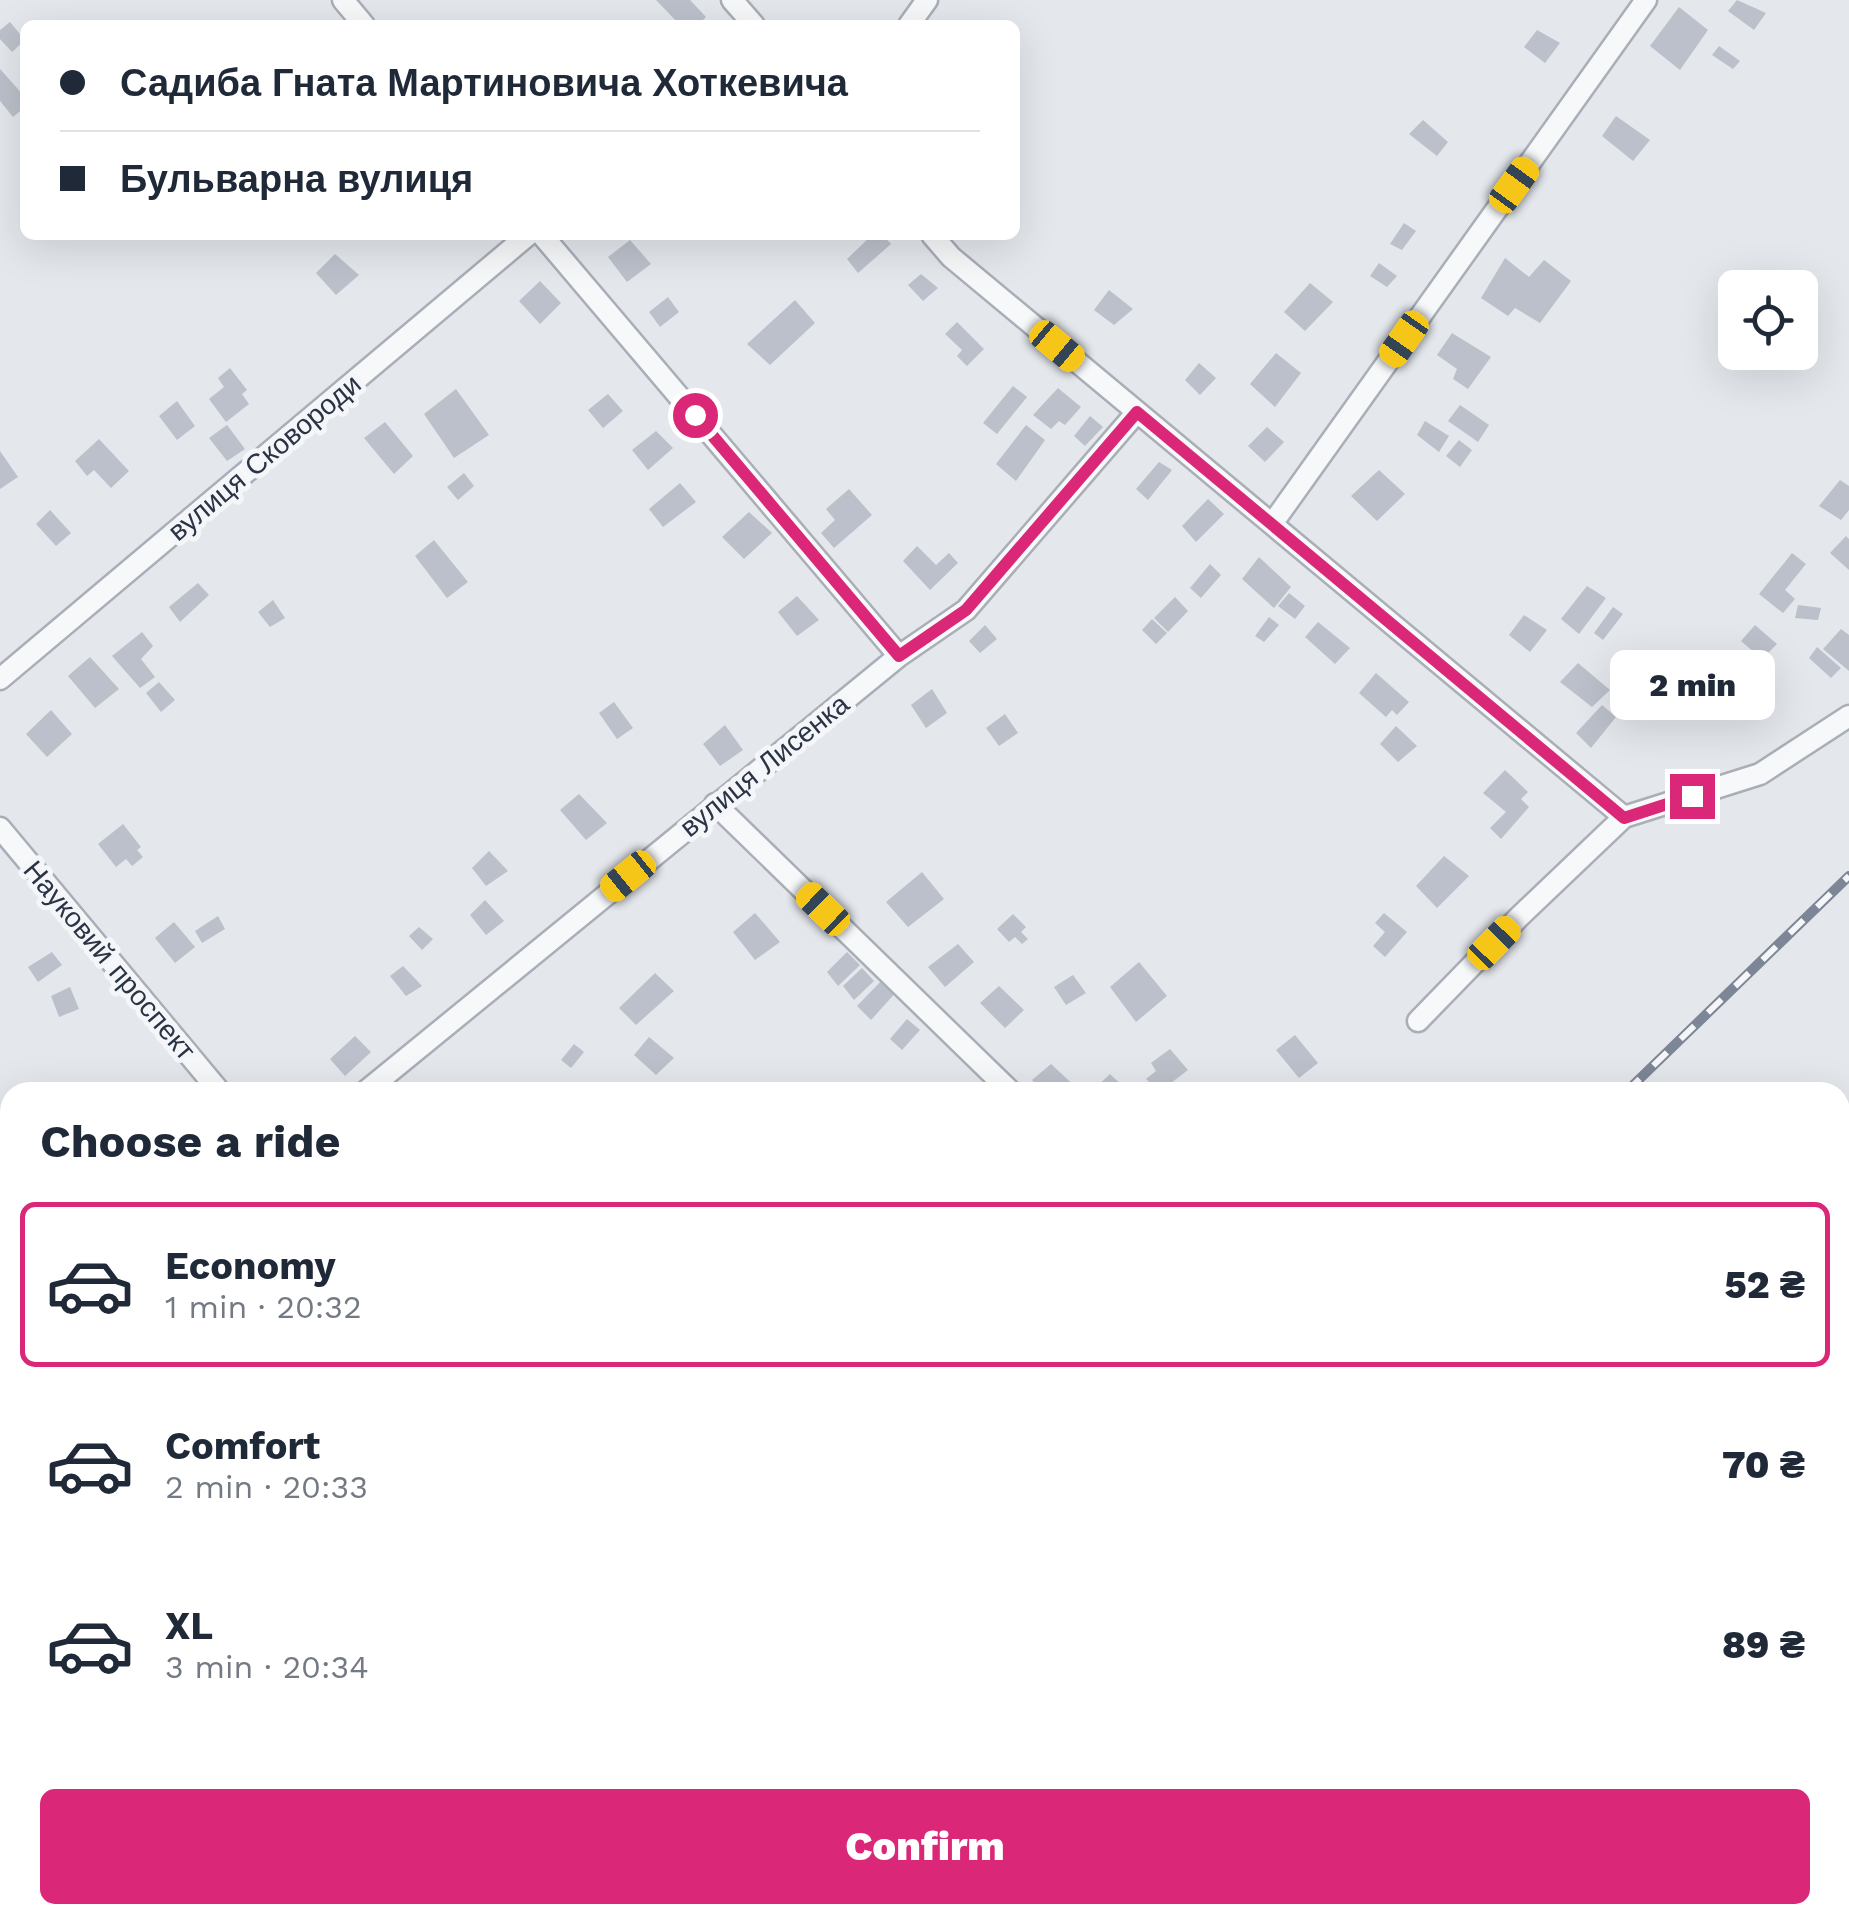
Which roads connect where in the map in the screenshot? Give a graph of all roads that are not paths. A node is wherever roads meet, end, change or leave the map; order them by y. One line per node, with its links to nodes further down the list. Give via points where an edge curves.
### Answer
1 (343, 0): 4 (street)
2 (732, 0): 5 (street)
3 (1646, 0): 10 (street)
4 (360, 20)
5 (750, 20)
6 (522, 240): 12 (street, вулиця Сковороди)
7 (546, 240): 11 (street)
8 (936, 240): 9 (street)
9 (1137, 412): 10 (street); 11 (street, вулиця Лисенка, via 966,610)
10 (1272, 524): 15 (street)
11 (899, 656): 14 (street, вулиця Лисенка)
12 (0, 679)
13 (1849, 716): 15 (street, via 1760,774)
14 (715, 804): 19 (street, вулиця Лисенка); 20 (street)
15 (1624, 818): 17 (street)
16 (4, 842): 18 (street, Науковий проспект)
17 (1418, 1021)
18 (211, 1082)
19 (377, 1082)
20 (1001, 1082)

